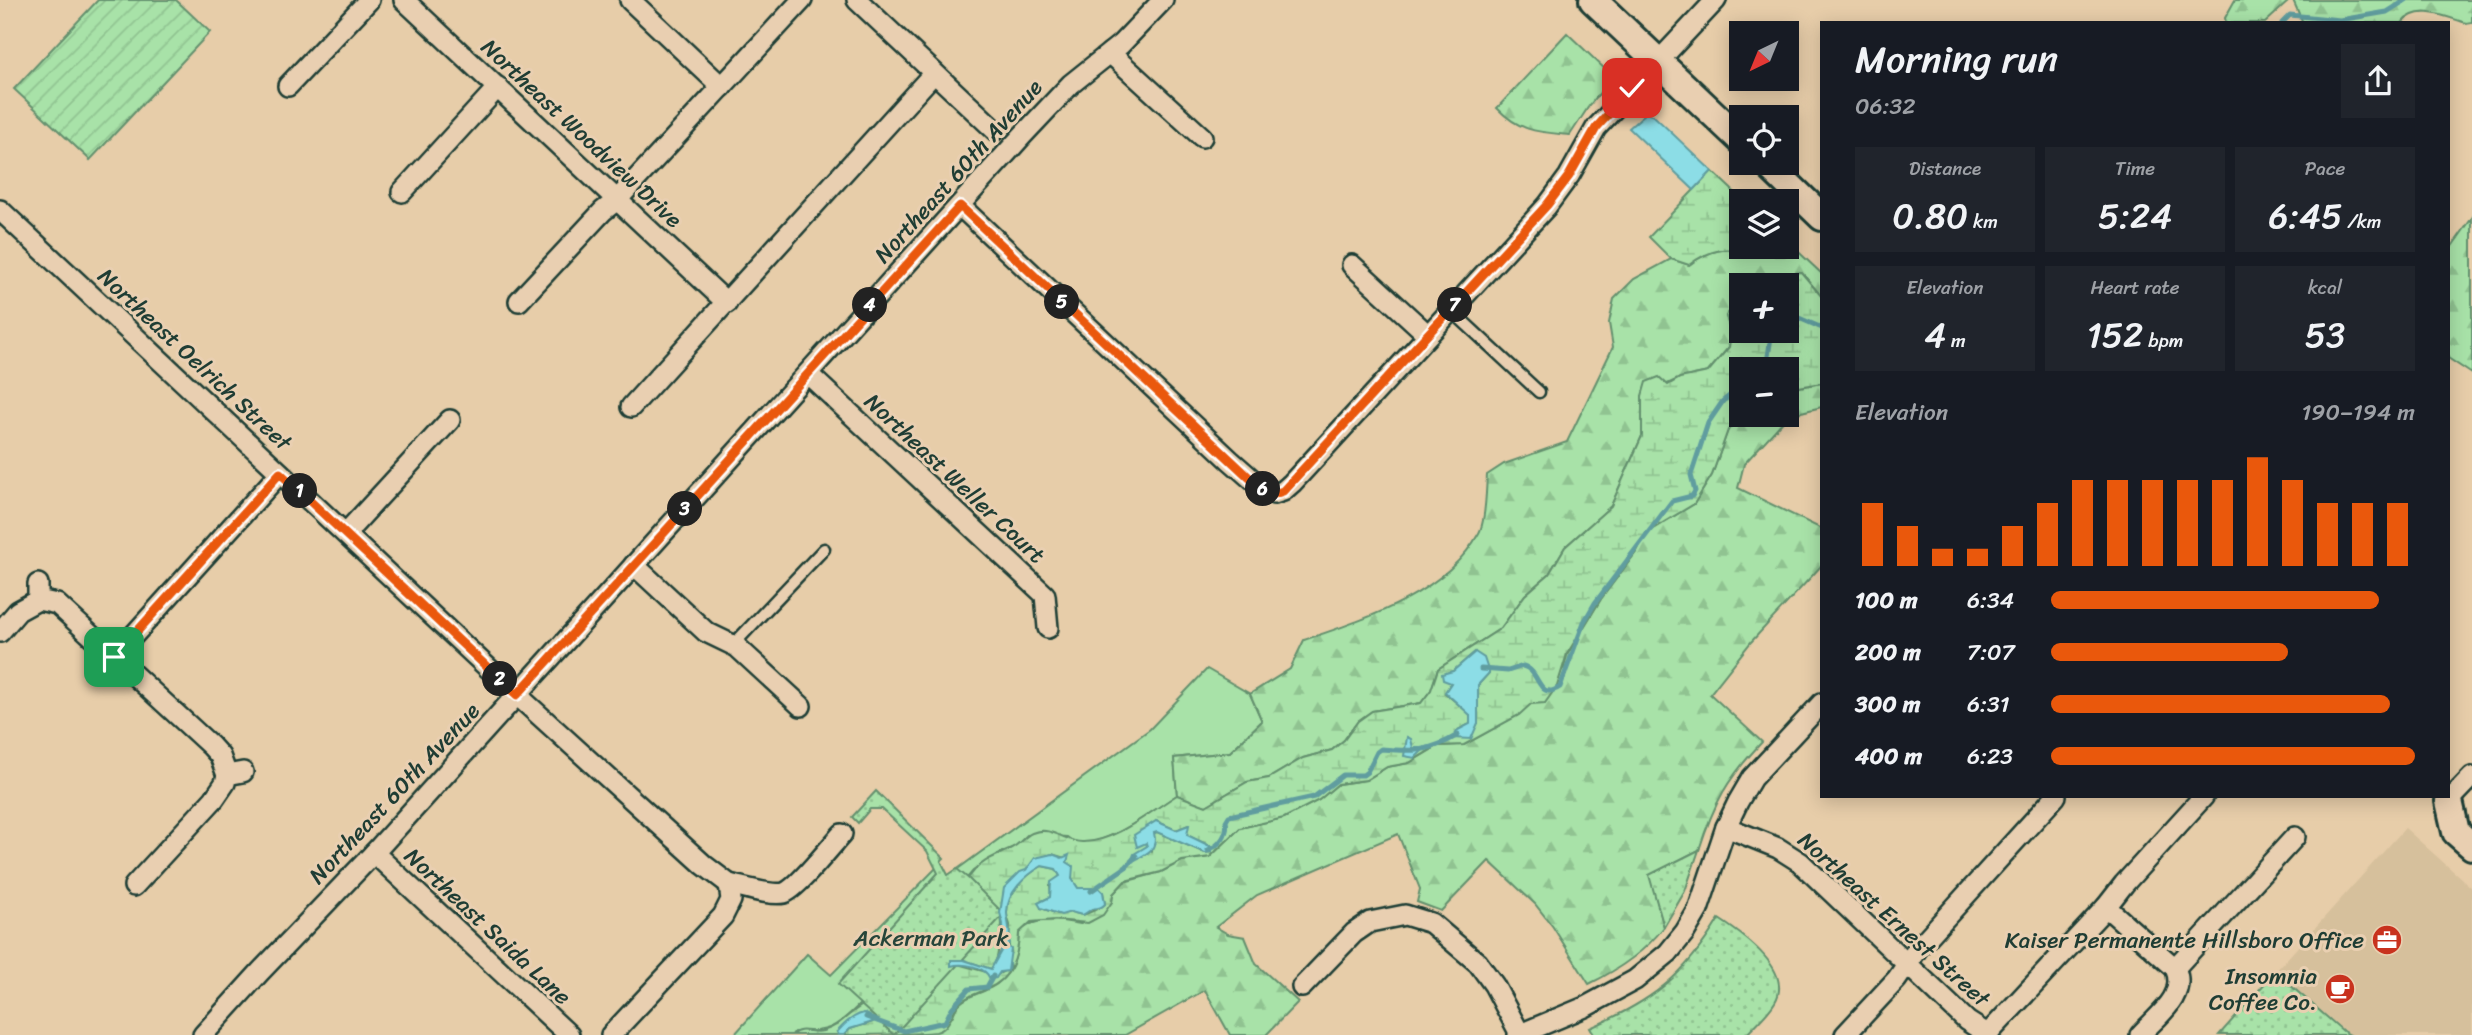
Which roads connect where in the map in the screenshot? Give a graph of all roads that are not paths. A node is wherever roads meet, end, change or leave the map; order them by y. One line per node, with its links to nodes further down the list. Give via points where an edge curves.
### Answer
1 (369, 0): 12 (street)
2 (630, 0): 13 (street)
3 (802, 0): 13 (street)
4 (857, 0): 11 (street)
5 (1163, 0): 9 (street, Northeast 60th Avenue)
6 (1593, 0): 10 (main road)
7 (1716, 0): 10 (street)
8 (406, 1): 14 (street, Northeast Woodview Drive)
9 (1110, 53): 17 (street); 18 (street, Northeast 60th Avenue, via 1071,84)
10 (1659, 61): 15 (main road); 28 (street, via 1596,128 1547,205)
11 (934, 73): 16 (street); 27 (street)
12 (288, 86)
13 (722, 86): 21 (street)
14 (498, 87): 20 (street); 21 (street, Northeast Woodview Drive)
15 (1729, 128)
16 (995, 130): 18 (lane)
17 (1202, 137)
18 (1012, 147): 22 (street, Northeast 60th Avenue)
19 (1778, 175): 24 (main road)
20 (402, 192)
21 (617, 200): 26 (street); 27 (street, Northeast Woodview Drive)
22 (960, 206): 29 (street, via 1254,482 1274,494 1292,483); 30 (street, Northeast 60th Avenue)
23 (0, 209): 34 (street, Northeast Oelrich Street)
24 (1820, 215)
25 (1352, 265): 29 (street)
26 (519, 301)
27 (727, 303): 32 (street)
28 (1450, 310): 29 (street); 31 (lane)
29 (1427, 334)
30 (808, 374): 37 (street, Northeast 60th Avenue); 38 (street, Northeast Weller Court, via 1045,595)
31 (1539, 393)
32 (631, 407)
33 (450, 419): 35 (street)
34 (280, 473): 35 (street, Northeast Oelrich Street); 41 (street)
35 (346, 533): 42 (street, Northeast Oelrich Street)
36 (824, 549): 40 (lane)
37 (634, 565): 40 (street, via 706,632); 42 (street, Northeast 60th Avenue)
38 (1048, 628)
39 (0, 632): 41 (street, via 38,592)
40 (733, 645): 43 (street)
41 (114, 657): 55 (street, via 235,773)
42 (517, 695): 53 (street, Northeast 60th Avenue); 54 (street, Northeast Oelrich Street)
43 (801, 706)
44 (1820, 706): 49 (street, via 1752,778)
45 (2472, 777): 48 (street)
46 (2054, 798): 57 (street)
47 (2202, 798): 56 (street)
48 (2455, 802): 52 (main road, via 2456,832)
49 (1726, 827): 57 (street, Northeast Ernest Street, via 1779,848 1800,862); 63 (street, via 1698,910 1668,953 1615,991)
50 (842, 834): 54 (street, via 785,893)
51 (2295, 837): 58 (street)
52 (2472, 846)
53 (374, 853): 60 (street, Northeast 60th Avenue); 61 (street, Northeast Saida Lane)
54 (729, 884): 62 (street, via 730,900 723,916)
55 (134, 886)
56 (2106, 907): 58 (street); 65 (street)
57 (1907, 963): 64 (street); 65 (street, Northeast Ernest Street)
58 (2175, 968): 66 (street, via 2177,993)
59 (1302, 987): 63 (street, via 1354,933 1370,922 1405,915 1431,923 1478,963)
60 (204, 1035)
61 (569, 1035)
62 (611, 1035)
63 (1519, 1035)
64 (1845, 1035)
65 (1988, 1035)
66 (2140, 1035)

